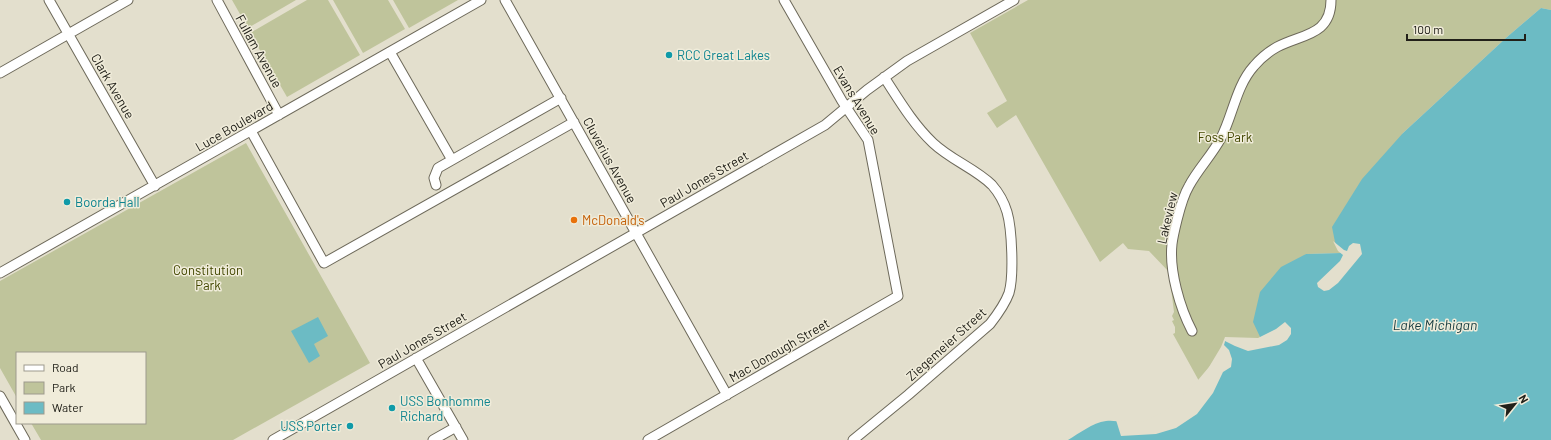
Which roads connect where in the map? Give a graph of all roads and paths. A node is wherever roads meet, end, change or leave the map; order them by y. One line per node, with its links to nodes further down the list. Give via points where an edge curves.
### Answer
1 (49, 0): 9 (street, Clark Avenue)
2 (128, 0): 9 (street)
3 (217, 0): 15 (street, Fullam Avenue)
4 (481, 0): 10 (street, Luce Boulevard)
5 (505, 0): 13 (street, Cluverius Avenue)
6 (784, 0): 14 (street, Evans Avenue)
7 (1014, 0): 12 (street, Paul Jones Street, via 907,61)
8 (1331, 0): 24 (street, Lakeview, via 1328,18 1323,25 1309,35 1277,47 1253,67 1245,79 1221,139 1188,187 1180,206 1172,245 1173,268 1177,296)
9 (68, 34): 11 (street); 20 (street, Clark Avenue)
10 (390, 52): 15 (street, Luce Boulevard); 18 (street)
11 (0, 73)
12 (884, 77): 14 (street, Paul Jones Street); 34 (street, Ziegemeier Street, via 917,126 934,144 982,177 996,190 1008,214 1013,271 1009,294 990,324)
13 (561, 98): 16 (street, Cluverius Avenue); 18 (street)
14 (846, 108): 21 (street, Paul Jones Street, via 825,124); 22 (street, Evans Avenue, via 868,140)
15 (280, 115): 17 (street, Luce Boulevard)
16 (574, 122): 17 (street, via 324,263); 21 (street, Cluverius Avenue)
17 (251, 131): 20 (street, Luce Boulevard)
18 (452, 160): 19 (street, via 435,171)
19 (436, 185)
20 (155, 186): 23 (street, Luce Boulevard)
21 (636, 233): 25 (street, Paul Jones Street); 26 (street, Cluverius Avenue)
22 (893, 269): 26 (street, Mac Donough Street, via 898,296)
23 (0, 273)
24 (1192, 332)
25 (416, 358): 28 (street); 30 (street, Paul Jones Street)
26 (727, 395): 33 (street, Mac Donough Street)
27 (0, 396): 29 (street)
28 (456, 427): 31 (street); 32 (street)
29 (25, 440)
30 (273, 440)
31 (433, 440)
32 (463, 440)
33 (648, 440)
34 (853, 440)

